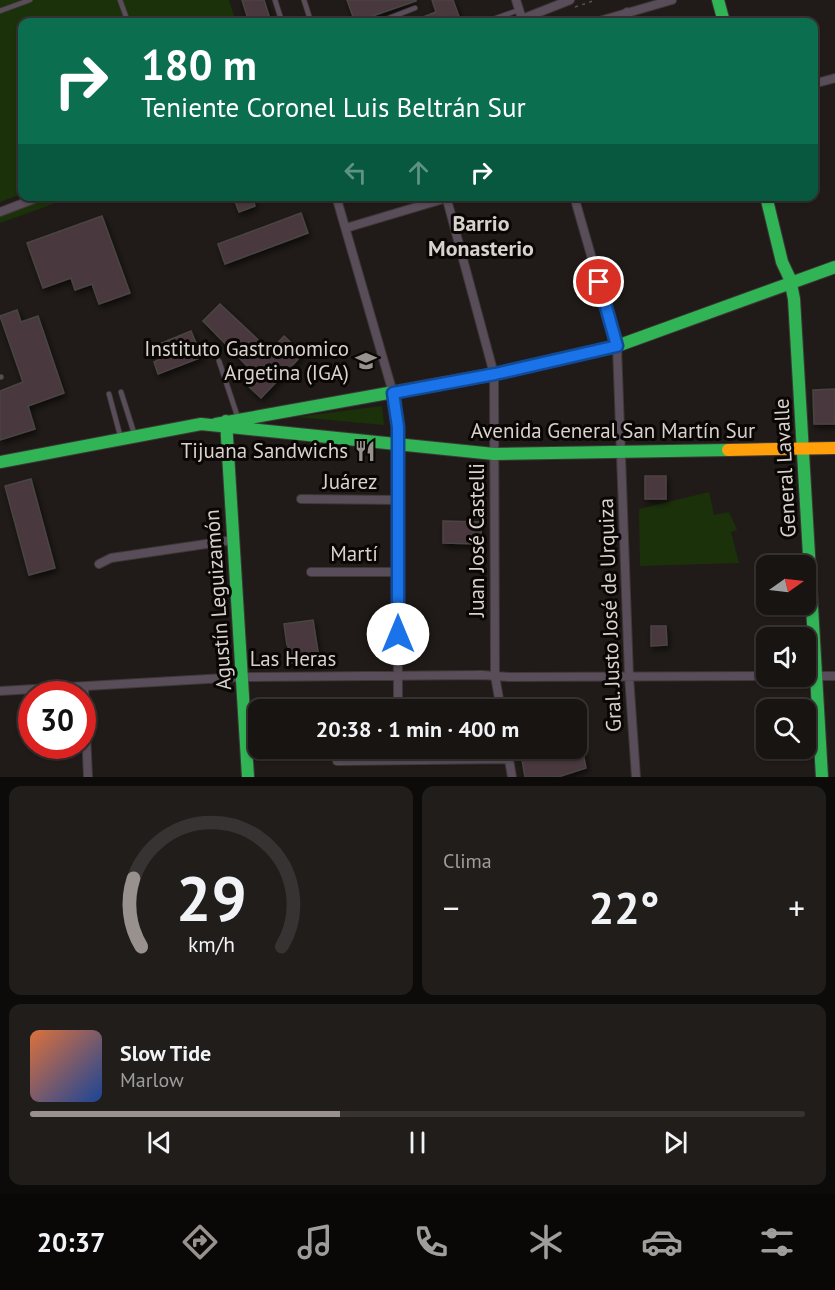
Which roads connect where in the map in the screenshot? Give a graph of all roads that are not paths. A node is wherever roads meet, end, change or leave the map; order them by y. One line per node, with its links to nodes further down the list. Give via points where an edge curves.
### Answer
1 (30, 0): 10 (lane)
2 (120, 0): 13 (lane)
3 (275, 0): 14 (lane)
4 (304, 0): 15 (lane)
5 (516, 0): 12 (street)
6 (570, 0): 12 (street)
7 (672, 0): 11 (street)
8 (718, 0): 19 (street)
9 (415, 8): 16 (lane)
10 (0, 11)
11 (627, 12): 17 (street); 18 (street)
12 (521, 17)
13 (127, 18)
14 (281, 18)
15 (310, 18)
16 (389, 18)
17 (608, 18)
18 (629, 18)
19 (723, 18)
20 (834, 81): 21 (street)
21 (818, 83)
22 (29, 201): 28 (street)
23 (338, 201): 29 (street)
24 (434, 201): 29 (street)
25 (448, 201): 34 (street, Juan José Castelli)
26 (575, 201): 32 (street, Gral. Justo José de Urquiza)
27 (767, 201): 31 (street, General Lavalle)
28 (0, 212)
29 (346, 228): 36 (street)
30 (835, 267): 31 (street)
31 (791, 283): 32 (street); 43 (street, General Lavalle)
32 (617, 346): 34 (street); 44 (street, Gral. Justo José de Urquiza)
33 (219, 361): 38 (lane)
34 (495, 374): 36 (street); 45 (street, Juan José Castelli)
35 (121, 392): 39 (lane)
36 (393, 393): 38 (street); 41 (street)
37 (109, 394): 40 (lane)
38 (226, 423): 39 (street, Avenida General San Martín Sur, via 188,425); 41 (street, Avenida General San Martín Sur); 49 (street, Agustín Leguizamón)
39 (135, 436): 40 (street, Avenida General San Martín Sur)
40 (121, 438): 46 (street, Avenida General San Martín Sur)
41 (398, 444): 45 (street, Avenida General San Martín Sur); 48 (street)
42 (835, 448): 43 (street, Avenida General San Martín Sur)
43 (803, 449): 44 (street, Avenida General San Martín Sur); 53 (street, General Lavalle)
44 (621, 452): 45 (street, Avenida General San Martín Sur); 56 (street, Gral. Justo José de Urquiza)
45 (494, 454): 55 (street, Juan José Castelli)
46 (0, 462)
47 (301, 499): 48 (street, Juárez)
48 (398, 500): 52 (street)
49 (233, 540): 50 (street, via 111,558); 60 (street, Agustín Leguizamón)
50 (99, 564)
51 (311, 572): 52 (street, Martí)
52 (398, 572): 54 (street)
53 (809, 627)
54 (398, 676): 55 (street, Las Heras); 60 (street, Las Heras); 65 (street)
55 (495, 676): 56 (street, Las Heras); 66 (street, Juan José Castelli)
56 (629, 676): 57 (street, Las Heras); 73 (street, Gral. Justo José de Urquiza)
57 (756, 676)
58 (816, 676): 59 (street)
59 (835, 676)
60 (242, 677): 61 (street, Las Heras); 71 (street, Agustín Leguizamón)
61 (96, 686)
62 (812, 687): 74 (street, General Lavalle)
63 (18, 690): 64 (street, Las Heras)
64 (0, 691)
65 (398, 699)
66 (499, 699)
67 (87, 759): 70 (street)
68 (509, 759): 69 (street); 72 (street)
69 (337, 761)
70 (88, 777)
71 (249, 777)
72 (512, 777)
73 (636, 777)
74 (822, 777)

